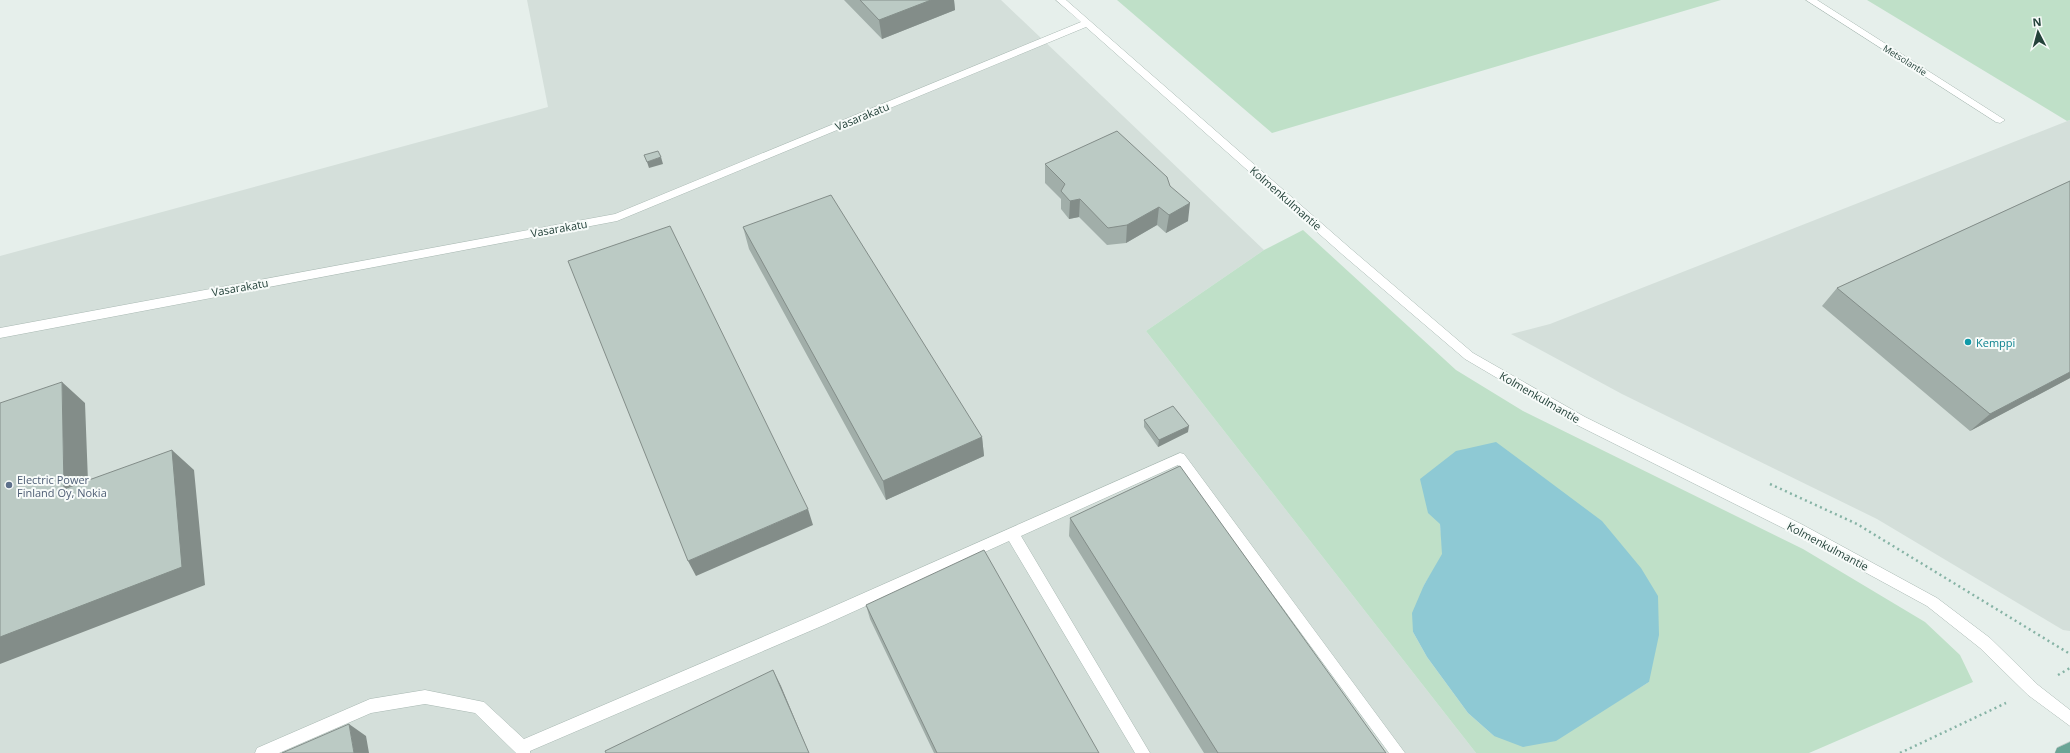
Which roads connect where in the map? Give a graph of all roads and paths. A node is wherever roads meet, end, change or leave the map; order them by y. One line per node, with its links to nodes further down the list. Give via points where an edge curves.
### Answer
1 (1062, 0): 3 (street, Kolmenkulmantie)
2 (1811, 0): 4 (street, Metsolantie)
3 (1088, 23): 5 (street, Vasarakatu, via 617,217); 10 (street, Kolmenkulmantie, via 1469,356 1581,421 1798,529 1932,602 1985,643)
4 (2000, 120)
5 (0, 333)
6 (1763, 480): 8 (path, via 1857,524)
7 (1012, 533): 13 (street); 15 (street); 16 (street, via 1180,458)
8 (2070, 654)
9 (2070, 668): 10 (path)
10 (2033, 690): 11 (street, Kolmenkulmantie); 17 (path)
11 (2070, 719)
12 (2070, 749): 18 (main road)
13 (523, 750): 14 (street, via 479,707 425,697 370,706)
14 (262, 753)
15 (1143, 753)
16 (1398, 753)
17 (1900, 753)
18 (2062, 753)

